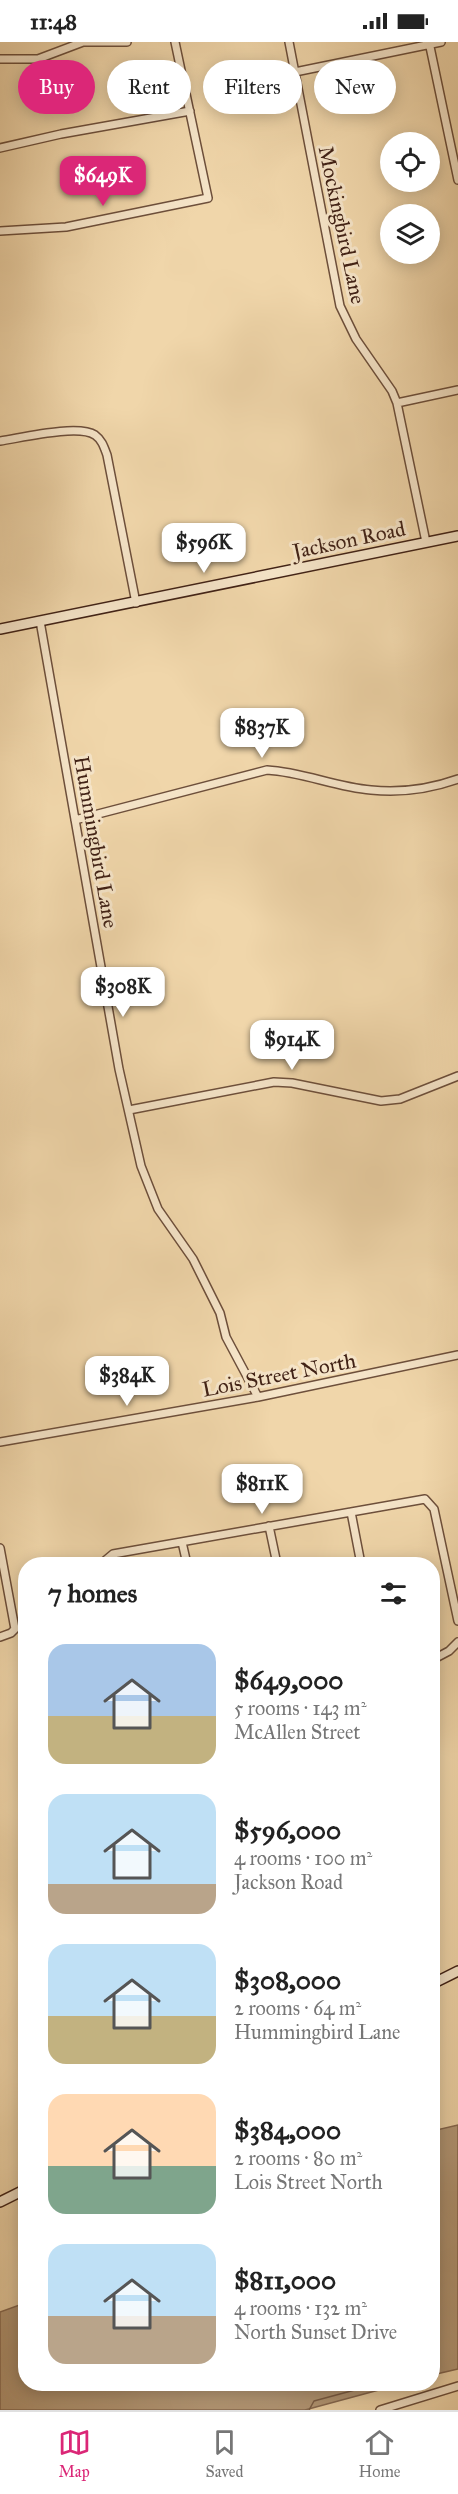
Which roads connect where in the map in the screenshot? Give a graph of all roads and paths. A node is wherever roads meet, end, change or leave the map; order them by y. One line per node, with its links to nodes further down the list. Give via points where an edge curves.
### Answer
1 (127, 42): 5 (street)
2 (175, 42): 8 (street)
3 (289, 42): 9 (street, Mockingbird Lane)
4 (441, 42): 6 (street)
5 (107, 43): 7 (street, via 82,42 38,59)
6 (429, 43): 10 (street); 15 (street)
7 (0, 59)
8 (179, 60)
9 (293, 60)
10 (302, 70)
11 (302, 108): 18 (street, Mockingbird Lane, via 340,306 347,324)
12 (172, 114): 14 (street)
13 (190, 114): 16 (street, via 207,198 66,227)
14 (0, 148)
15 (458, 180)
16 (0, 231)
17 (458, 390): 18 (street)
18 (397, 403): 21 (street, Mockingbird Lane)
19 (0, 441): 22 (street, via 81,430 100,440)
20 (458, 536): 21 (street, Jackson Road)
21 (426, 542): 22 (street, Jackson Road)
22 (136, 603): 23 (street, Jackson Road)
23 (40, 621): 24 (street, Jackson Road); 26 (street, Hummingbird Lane)
24 (0, 629)
25 (458, 779): 26 (street, via 435,787 372,790 267,770)
26 (75, 820): 28 (street, Hummingbird Lane)
27 (458, 1076): 28 (street, via 390,1100 274,1082)
28 (129, 1110): 30 (street, Hummingbird Lane, via 148,1188 193,1259 220,1313 226,1336)
29 (458, 1355): 30 (street, Lois Street North)
30 (258, 1396): 31 (street, Lois Street North)
31 (0, 1442)
32 (351, 1512): 33 (street); 39 (street); 40 (street, via 424,1499 434,1509)
33 (269, 1526): 34 (street); 38 (street)
34 (182, 1542): 36 (street); 37 (street)
35 (0, 1548): 41 (street, via 15,1629)
36 (106, 1557)
37 (185, 1557)
38 (276, 1557)
39 (361, 1557)
40 (458, 1621)
41 (0, 1637)
42 (458, 1642): 43 (street)
43 (440, 1656)
44 (458, 1971): 45 (street)
45 (440, 1980)
46 (18, 2193): 47 (street)
47 (0, 2202)
48 (458, 2386): 49 (street)
49 (380, 2410)

